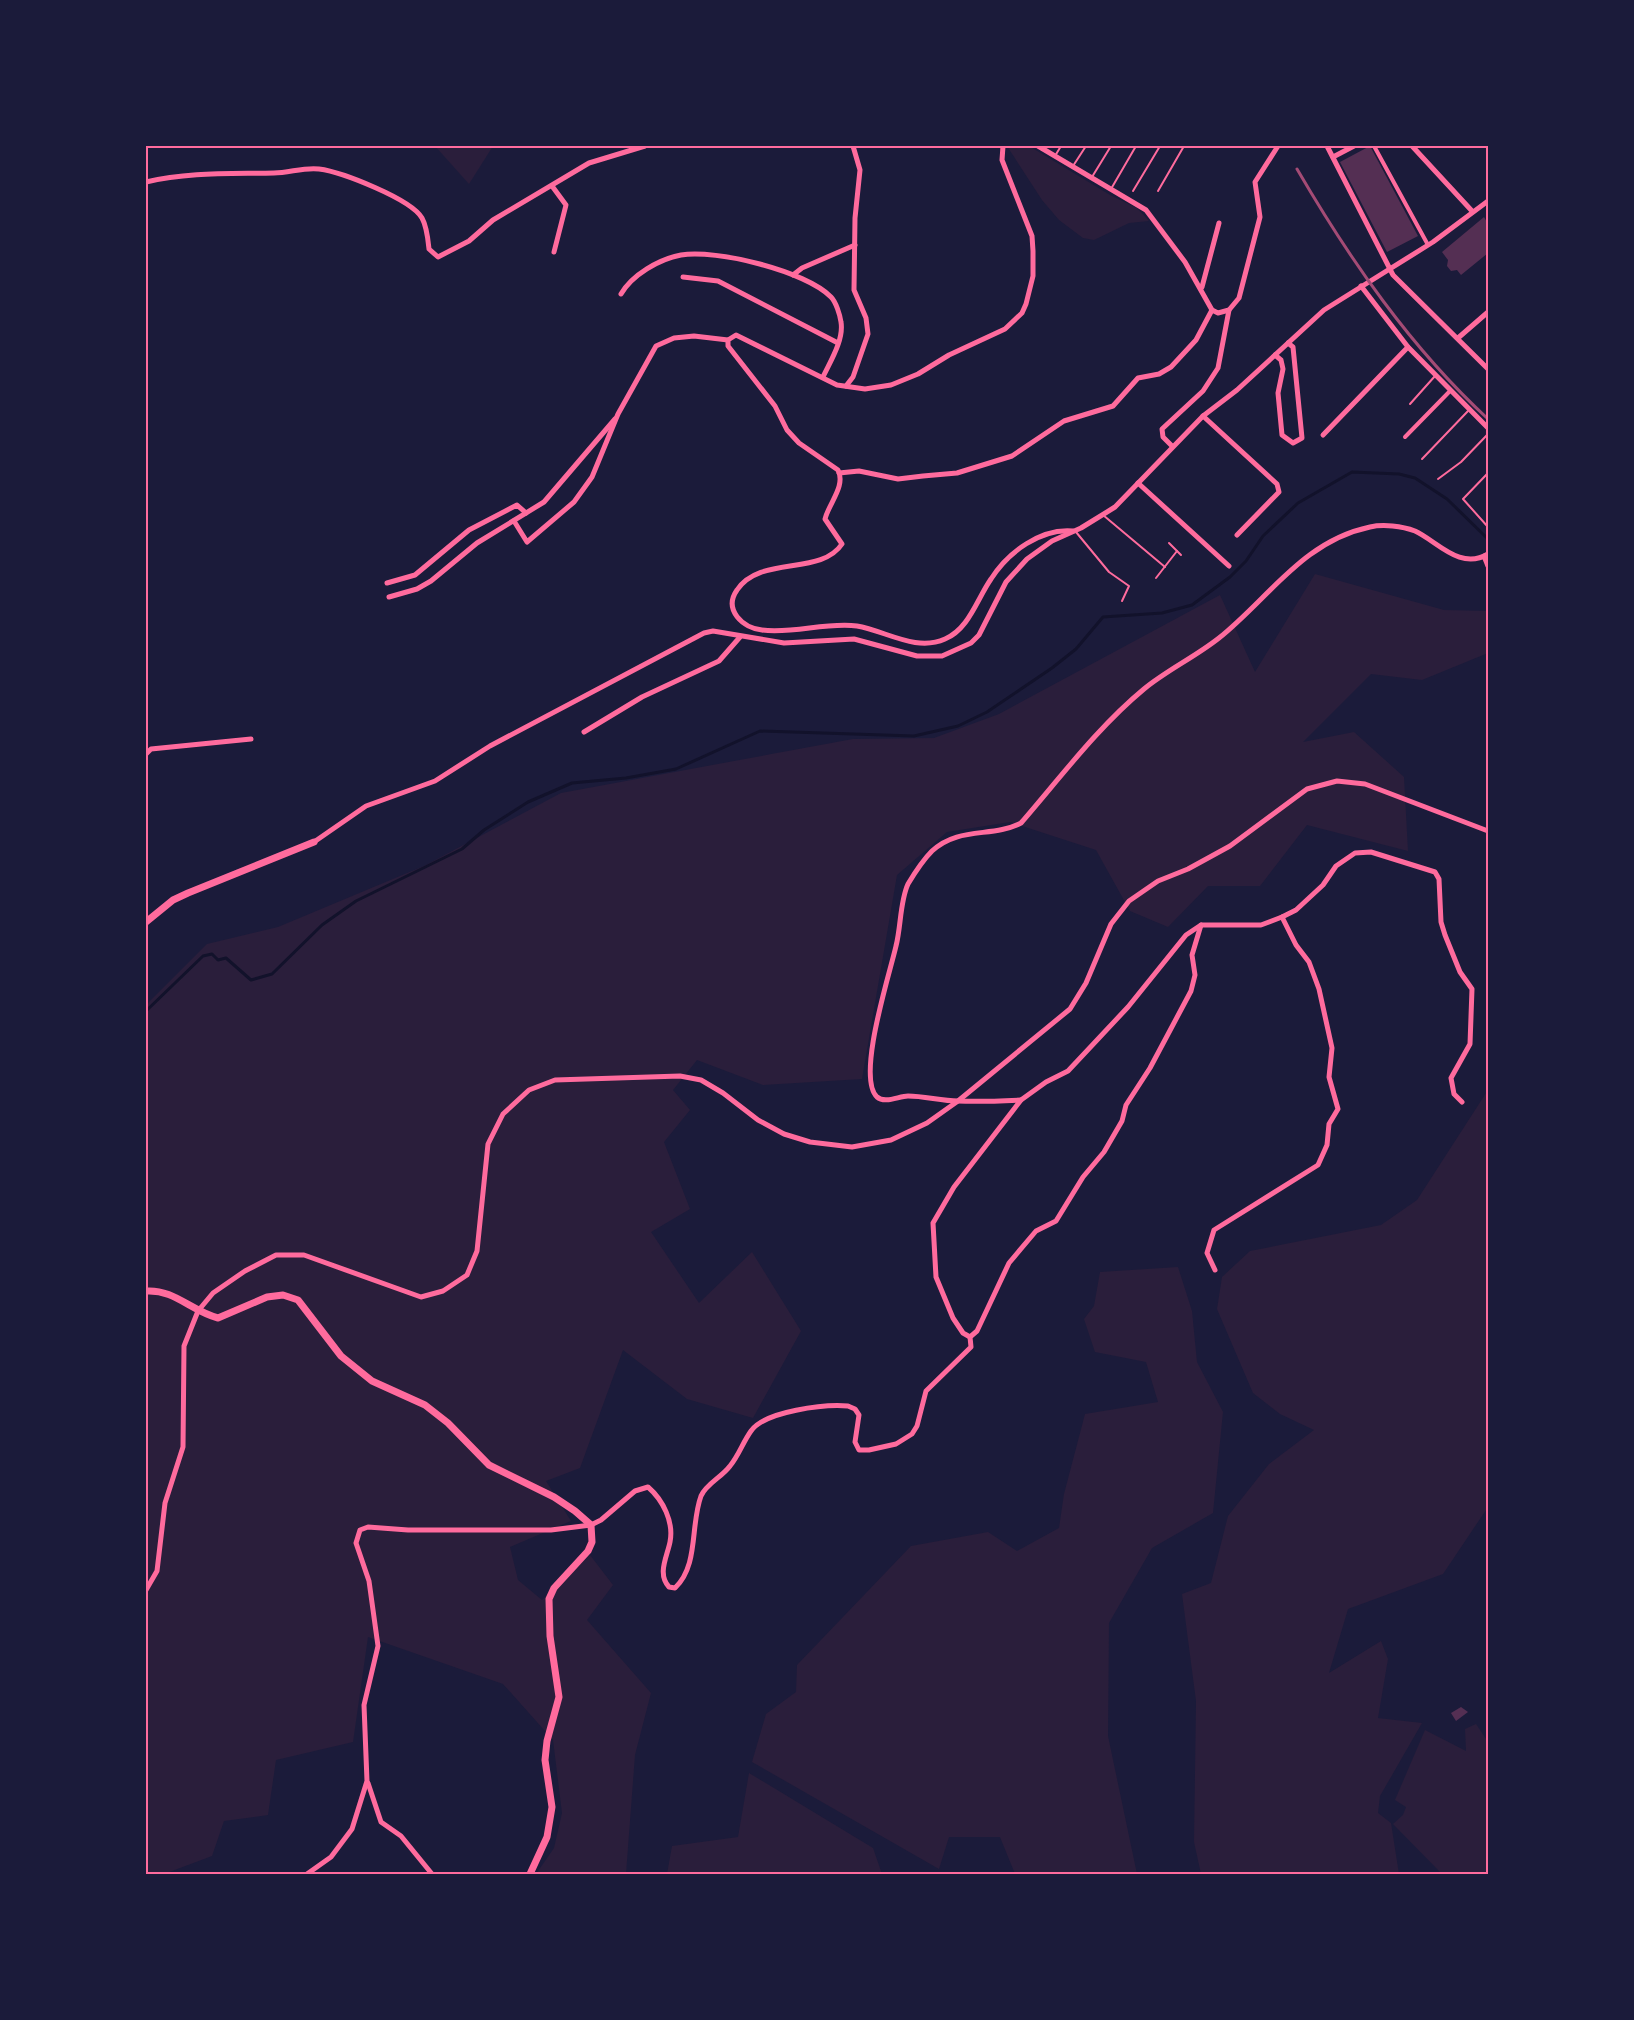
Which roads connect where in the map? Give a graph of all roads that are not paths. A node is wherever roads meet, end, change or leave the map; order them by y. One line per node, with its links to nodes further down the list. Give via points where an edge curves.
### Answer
1 (645, 146): 21 (street, via 589,163)
2 (853, 146): 28 (street, via 860,170)
3 (1003, 146): 49 (street, via 1002,159 1032,237 1033,276 1022,313 995,335 948,355 909,378 865,389)
4 (1038, 146): 16 (street)
5 (1061, 146): 16 (lane)
6 (1086, 146): 18 (lane)
7 (1111, 146): 19 (lane)
8 (1136, 146): 22 (lane)
9 (1160, 146): 23 (lane)
10 (1184, 146): 24 (lane)
11 (1278, 146): 38 (street, via 1255,182 1260,217 1255,243 1239,298)
12 (1327, 146): 17 (street)
13 (1353, 146): 17 (street)
14 (1374, 146): 29 (street)
15 (1412, 146): 26 (street)
16 (1055, 156): 18 (street)
17 (1333, 157): 31 (street)
18 (1073, 166): 19 (street)
19 (1092, 177): 22 (street)
20 (146, 182): 21 (street, via 209,172 318,169 339,174 368,184 412,208 425,225 429,249 438,257)
21 (552, 186): 30 (street, via 566,205)
22 (1111, 189): 35 (street, via 1146,210)
23 (1133, 191)
24 (1158, 192)
25 (1488, 201): 26 (street)
26 (1472, 211): 29 (street)
27 (1219, 223): 35 (street)
28 (855, 245): 32 (street); 49 (street, via 854,290 868,334)
29 (1428, 245): 31 (street)
30 (554, 252)
31 (1389, 268): 34 (street); 40 (street)
32 (793, 274): 36 (street, via 698,253 648,268); 42 (street, via 833,298 842,323)
33 (683, 278): 42 (street, via 718,281)
34 (1361, 286): 43 (street, via 1324,310); 44 (street)
35 (1202, 287): 37 (street)
36 (621, 294)
37 (1212, 310): 38 (street, via 1218,314); 61 (street, via 1196,340 1171,367 1138,378 1113,406 1064,421 1012,456 957,473 898,479 859,471)
38 (1229, 310): 59 (street, via 1218,368 1203,392 1162,429 1163,437)
39 (1488, 312): 40 (street)
40 (1458, 338): 46 (street)
41 (728, 340): 48 (street, via 736,335); 53 (street, via 694,336 674,338 656,346); 61 (street, via 728,346 775,406 787,430)
42 (838, 343): 48 (street)
43 (1288, 343): 45 (street); 45 (street, via 1293,348 1302,438 1299,442 1293,443 1282,435 1278,393 1283,369)
44 (1408, 347): 47 (street); 57 (street)
45 (1275, 355): 54 (street)
46 (1488, 369)
47 (1435, 376): 50 (street); 51 (lane)
48 (823, 377): 49 (street)
49 (846, 386)
50 (1450, 391): 52 (street); 58 (street)
51 (1410, 404)
52 (1469, 410): 55 (street); 60 (lane)
53 (618, 414): 65 (street, via 544,502); 67 (street, via 592,477 574,502 527,542)
54 (1203, 416): 59 (street); 70 (street, via 1277,484 1279,492)
55 (1488, 428)
56 (1488, 434): 63 (lane)
57 (1323, 435)
58 (1405, 437)
59 (1173, 446): 64 (street)
60 (1422, 459)
61 (839, 473): 69 (street, via 840,485 825,519 842,544 825,558 760,572 746,580 733,599 737,619 745,626 769,631 857,626 922,644 932,643 957,632 998,569 1025,544 1060,530)
62 (1488, 473): 68 (lane, via 1463,500)
63 (1438, 479)
64 (1137, 483): 66 (street); 75 (street)
65 (526, 513): 67 (street); 79 (street, via 517,505 507,508 469,530 415,575)
66 (1103, 515): 69 (street); 77 (lane)
67 (514, 521): 80 (street, via 477,543 431,581)
68 (1488, 527)
69 (1075, 531): 81 (lane, via 1090,553 1129,586); 82 (street, via 1027,559 1006,582 979,635 942,656 917,656 854,639 784,643)
70 (1237, 535)
71 (1169, 543): 72 (lane)
72 (1177, 551): 73 (lane); 77 (lane)
73 (1181, 555)
74 (1486, 555): 76 (street); 92 (street, via 1470,559 1452,554 1416,531 1394,526 1373,526 1330,541 1305,557 1218,639 1143,689 1021,824 1007,830 965,833 931,852 908,885 897,946 880,1002 871,1078 873,1090 884,1100 907,1096)
75 (1229, 566)
76 (1488, 566)
77 (1165, 567): 78 (lane)
78 (1156, 578)
79 (387, 583)
80 (390, 597)
81 (1122, 601)
82 (740, 637): 83 (street, via 719,661 642,697); 87 (street, via 712,631 693,638 490,746 435,781 366,806)
83 (584, 732)
84 (251, 739): 85 (street, via 151,749)
85 (146, 754)
86 (1488, 831): 92 (street, via 1365,784 1337,781 1307,789 1230,846 1158,881 1129,901 1111,924 1086,983 1070,1009)
87 (314, 842): 89 (street, via 173,900)
88 (1282, 917): 90 (street, via 1261,925); 93 (street, via 1296,910 1323,885 1335,866 1355,853 1371,852 1435,872 1439,879 1441,922 1456,963 1472,989 1470,1044 1451,1078 1454,1094); 94 (street, via 1309,962 1319,989 1332,1048 1329,1077 1338,1109 1329,1124 1327,1145 1318,1165 1214,1230 1207,1253)
89 (146, 922)
90 (1201, 925): 91 (street, via 1186,935 1128,1007 1068,1071); 97 (street, via 1192,955 1195,975 1191,992 1126,1105 1122,1121 1056,1221 1036,1231 1016,1253)
91 (1022, 1100): 92 (street); 97 (street, via 954,1186 933,1223 936,1277 953,1317)
92 (958, 1101): 96 (street, via 927,1123 891,1140 852,1147 784,1134 701,1080 680,1076 555,1080 529,1090 503,1114 488,1144 477,1251 467,1275 444,1291 421,1297 304,1255 276,1255 213,1293)
93 (1462, 1102)
94 (1215, 1270)
95 (146, 1291): 96 (street, via 170,1294)
96 (198, 1311): 98 (street, via 218,1318 267,1297 283,1295 298,1300 341,1356 372,1381 425,1405 489,1465 554,1497); 99 (street, via 184,1346 183,1447 165,1503 157,1571)
97 (970, 1337): 98 (street, via 971,1347 926,1391 917,1426 905,1441 859,1450 855,1442 859,1415 848,1406 787,1412 759,1423 730,1467 701,1496 690,1563 675,1588 664,1580 664,1560 670,1541 666,1511 648,1487 635,1491)
98 (591, 1525): 100 (street, via 551,1530 360,1530 356,1543 369,1581 378,1646 364,1705); 103 (street, via 588,1551 549,1599 550,1636 560,1697 545,1760 552,1807 547,1837)
99 (146, 1590)
100 (367, 1781): 101 (street, via 352,1829 331,1857); 102 (street, via 381,1822 401,1836)
101 (308, 1875)
102 (432, 1875)
103 (530, 1875)

